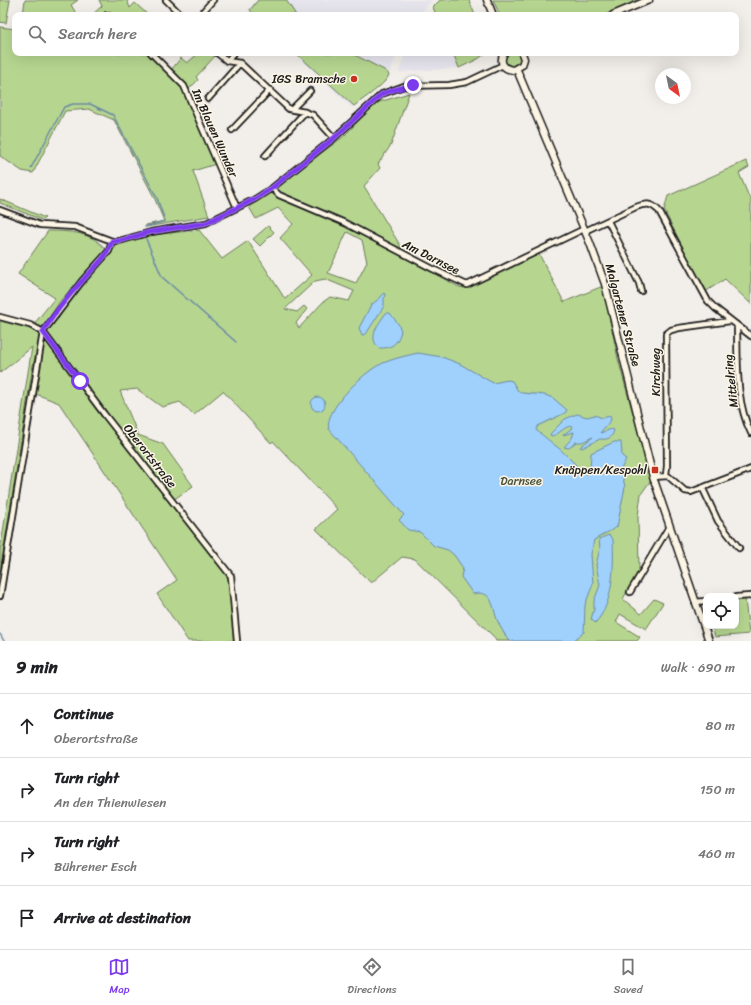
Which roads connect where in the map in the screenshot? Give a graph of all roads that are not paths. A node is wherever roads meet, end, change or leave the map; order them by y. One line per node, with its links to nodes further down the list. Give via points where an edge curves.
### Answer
1 (166, 0): 5 (street)
2 (213, 0): 6 (street)
3 (487, 0): 7 (street)
4 (649, 0): 8 (street)
5 (178, 12)
6 (203, 12)
7 (492, 12)
8 (620, 12)
9 (154, 56): 27 (street, Im Blauen Wunder, via 184,86)
10 (221, 56): 14 (street)
11 (231, 56): 14 (street)
12 (503, 56): 16 (street)
13 (524, 56): 17 (street)
14 (227, 60): 15 (street)
15 (240, 63): 18 (street); 20 (street)
16 (503, 65): 17 (street, via 510,70); 24 (street, via 467,82 413,85 393,90 373,101)
17 (517, 70): 30 (street, Malgartener Straße)
18 (270, 90): 21 (street, via 290,109); 23 (street)
19 (310, 91): 21 (street)
20 (208, 99)
21 (293, 108): 22 (street)
22 (305, 112): 24 (street, via 313,115); 25 (street)
23 (232, 130)
24 (334, 138): 26 (street)
25 (265, 156)
26 (272, 188): 27 (street); 30 (street, Am Darnsee, via 279,195 345,223 433,270 467,285)
27 (237, 208): 31 (street, via 192,227 150,232)
28 (0, 210): 31 (street, via 40,225 75,227)
29 (608, 221): 30 (street); 32 (street, via 640,283); 34 (street, via 636,206 652,204 659,211 708,301)
30 (584, 230): 41 (street, Malgartener Straße, via 612,306)
31 (112, 241): 36 (street, via 109,251 50,320)
32 (641, 291)
33 (0, 317): 36 (street, Oberortstraße, via 30,325)
34 (730, 321): 35 (street); 40 (street, Kirchweg, via 679,328 666,334)
35 (737, 326): 37 (street); 38 (street, Mittelring, via 738,383 746,424)
36 (43, 332): 46 (street); 51 (street, Oberortstraße, via 231,576)
37 (751, 336)
38 (751, 434)
39 (751, 469): 42 (street)
40 (666, 475): 41 (street); 42 (street, via 685,492)
41 (653, 477): 43 (street, Malgartener Straße)
42 (703, 489): 44 (street, via 718,521)
43 (670, 528): 45 (street); 50 (street, Malgartener Straße)
44 (739, 548)
45 (630, 592)
46 (0, 596)
47 (751, 596): 48 (street)
48 (739, 597)
49 (703, 601): 50 (street)
50 (695, 602): 52 (street, Malgartener Straße)
51 (237, 641)
52 (709, 641)

